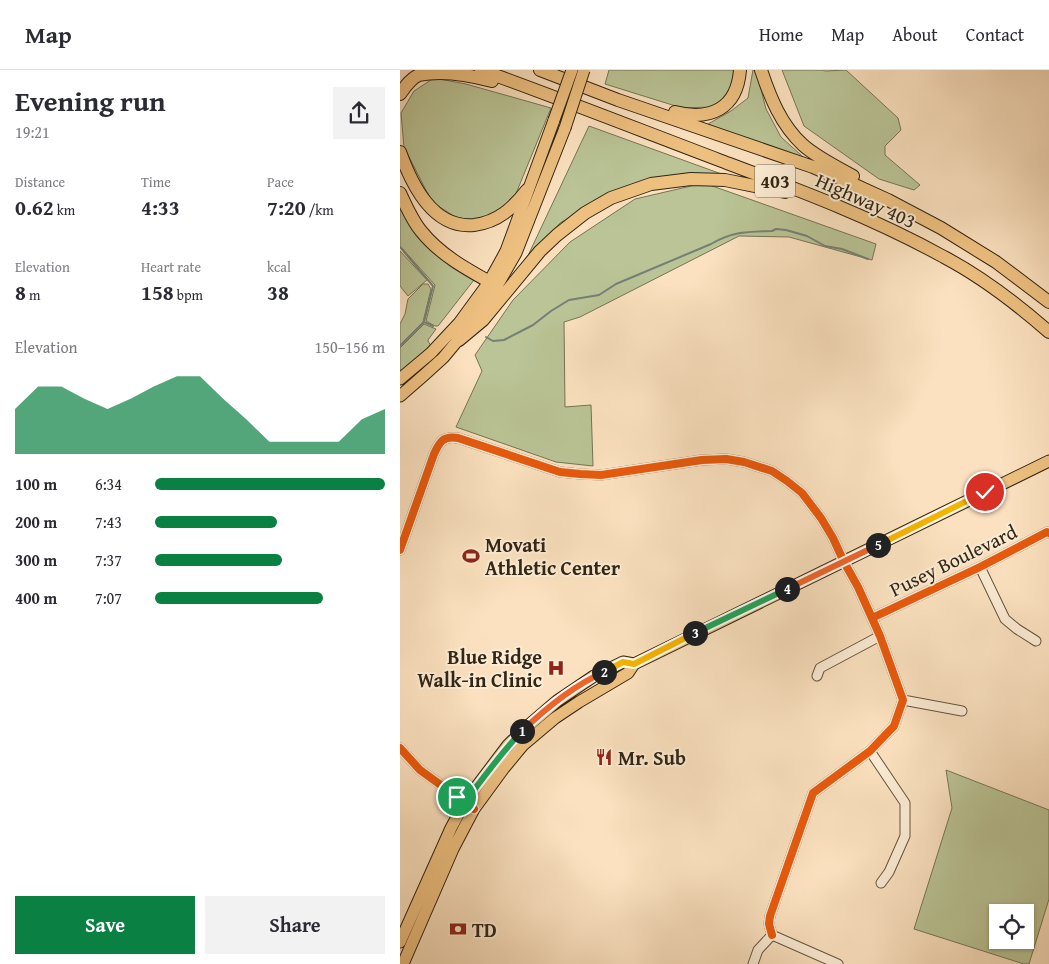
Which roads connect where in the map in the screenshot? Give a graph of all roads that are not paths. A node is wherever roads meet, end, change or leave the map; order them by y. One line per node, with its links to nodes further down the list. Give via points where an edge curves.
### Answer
1 (481, 70): 8 (highway, Highway 403 / 403)
2 (540, 70): 9 (highway, Highway 403 / 403)
3 (572, 70): 11 (main road, bridge)
4 (584, 70): 15 (main road, bridge, via 516,253)
5 (740, 70): 9 (highway, via 739,82 728,102 703,116 687,116)
6 (761, 70): 13 (highway, via 772,101 794,136 804,146 873,187)
7 (400, 94): 8 (highway, via 418,75 449,70)
8 (551, 96): 14 (highway, Highway 403 / 403)
9 (618, 100): 13 (highway, Highway 403 / 403, via 813,167)
10 (400, 152): 11 (highway, via 413,183 432,208 442,218 459,225 487,223 496,219)
11 (528, 190): 15 (main road)
12 (400, 193): 15 (highway, via 430,241 444,254)
13 (888, 200): 16 (highway, Highway 403 / 403, via 996,262)
14 (856, 213): 17 (highway, Highway 403 / 403, via 946,258 994,289); 18 (highway, via 839,211 780,191 725,180 692,179 637,188 597,206 566,227 540,251 483,320)
15 (493, 284): 18 (main road); 19 (main road, via 431,353)
16 (1049, 302)
17 (1049, 332)
18 (459, 340): 20 (main road)
19 (400, 379)
20 (400, 396)
21 (1049, 461): 24 (main road)
22 (1049, 532): 25 (street, Pusey Boulevard)
23 (400, 550): 24 (street, via 434,454 443,439 449,436 560,472 580,474 601,475 702,460 752,464 772,471 802,493 821,518)
24 (844, 562): 26 (street); 34 (main road, via 634,664 628,673 555,718 523,745)
25 (980, 567): 26 (street, Pusey Boulevard); 28 (street, via 1006,619)
26 (872, 618): 27 (street)
27 (880, 636): 29 (street, via 820,668); 30 (street)
28 (1036, 641)
29 (817, 676)
30 (903, 700): 31 (street); 33 (street, via 894,726)
31 (962, 711)
32 (400, 748): 34 (street, via 420,770)
33 (870, 751): 36 (street, via 905,804 905,836); 37 (street, via 813,793 770,916)
34 (469, 806): 35 (main road, via 453,848)
35 (439, 867): 38 (main road); 39 (main road)
36 (881, 883)
37 (772, 935): 40 (street, via 758,950); 41 (street)
38 (400, 942)
39 (403, 963)
40 (753, 964)
41 (838, 964)

